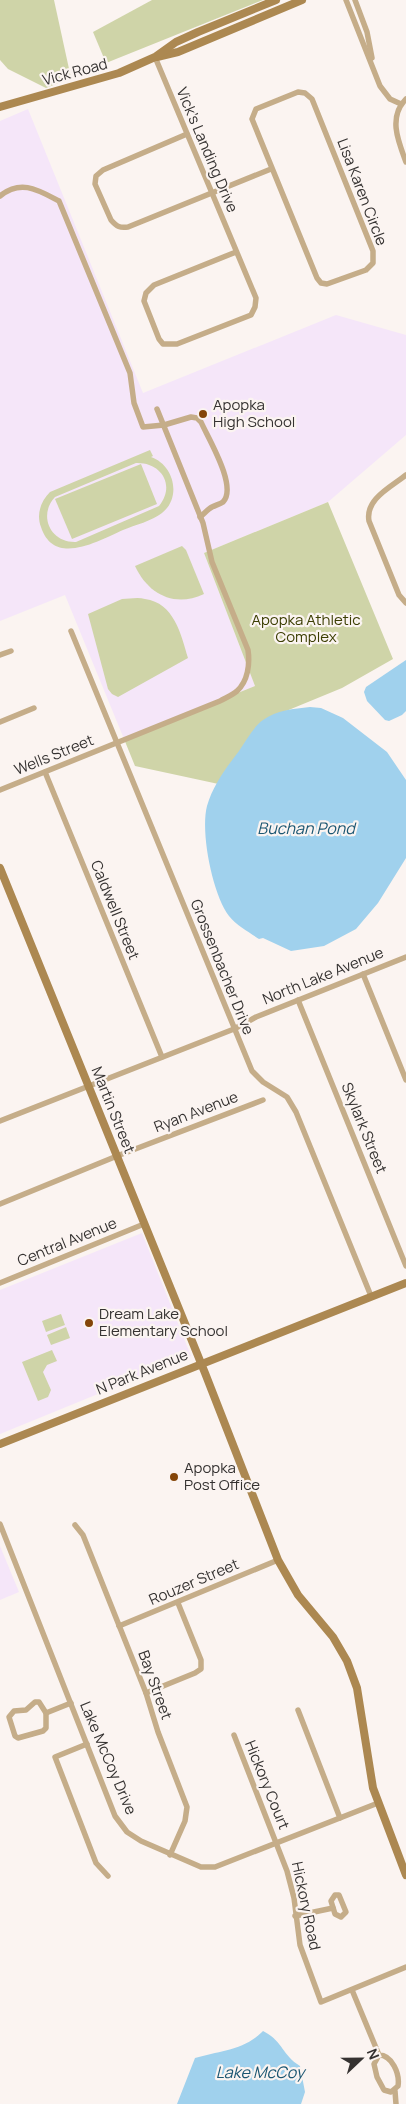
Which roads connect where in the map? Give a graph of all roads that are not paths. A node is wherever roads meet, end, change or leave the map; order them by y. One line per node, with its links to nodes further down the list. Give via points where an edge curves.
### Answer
1 (276, 0): 5 (street, Vick Road, via 176,42)
2 (302, 0): 5 (street, Vick Road, via 178,52)
3 (346, 0): 6 (street)
4 (355, 0): 6 (street, via 367,32)
5 (155, 57): 9 (street, Vick Road, via 100,80); 10 (street, Vick's Landing Drive)
6 (374, 70): 8 (street, via 390,99)
7 (406, 99): 8 (street)
8 (401, 104): 11 (street, via 395,127)
9 (0, 107)
10 (187, 134): 13 (street, Vick's Landing Drive); 13 (street, via 103,170 96,176 95,184 111,220 120,228)
11 (406, 162)
12 (271, 169): 12 (street, Lisa Karen Circle, via 252,119 253,113 298,92 305,93 312,99 373,252 373,263 366,270 327,284 321,282); 13 (street)
13 (212, 193): 15 (street, Vick's Landing Drive)
14 (0, 196): 17 (street, via 14,187 22,187 58,201 130,373 134,403 143,427)
15 (236, 252): 15 (street, Vick's Landing Drive, via 256,298 250,315 177,344 163,344 144,301 149,289 154,284)
16 (157, 409): 17 (street, Wells Street)
17 (164, 425): 19 (street, Wells Street); 19 (street, via 197,418 224,472 227,495 223,502)
18 (406, 475): 20 (street, via 371,504 367,513 399,595)
19 (200, 517): 26 (street, Wells Street, via 212,562 248,650 250,663 246,678 237,691 220,701)
20 (406, 603)
21 (71, 631): 26 (street, Grossenbacher Drive)
22 (11, 651): 23 (street)
23 (0, 655)
24 (34, 708): 25 (street)
25 (0, 722)
26 (118, 742): 27 (street, Wells Street); 33 (street, Grossenbacher Drive)
27 (45, 772): 28 (street, Wells Street); 34 (street, Caldwell Street)
28 (0, 790)
29 (0, 868): 36 (street, Martin Street)
30 (406, 957): 31 (street, North Lake Avenue)
31 (363, 974): 32 (street, North Lake Avenue); 35 (street)
32 (298, 1000): 33 (street, North Lake Avenue, via 256,1016); 42 (street, Skylark Street)
33 (234, 1029): 34 (street, North Lake Avenue); 45 (street, Grossenbacher Drive, via 252,1071 287,1097 296,1112)
34 (162, 1057): 36 (street, North Lake Avenue)
35 (406, 1080)
36 (88, 1085): 38 (street, North Lake Avenue); 39 (street, Martin Street)
37 (263, 1100): 39 (street, Ryan Avenue)
38 (0, 1121)
39 (117, 1156): 40 (street, Ryan Avenue); 41 (street, Martin Street)
40 (0, 1204)
41 (144, 1224): 43 (street, Central Avenue); 46 (street, Martin Street)
42 (406, 1266)
43 (0, 1283)
44 (406, 1283): 45 (street, N Park Avenue)
45 (371, 1296): 46 (street, N Park Avenue)
46 (201, 1363): 47 (street, N Park Avenue); 50 (street, Martin Street)
47 (0, 1444)
48 (0, 1524): 54 (street, Lake McCoy Drive)
49 (75, 1525): 52 (street, Bay Street)
50 (278, 1560): 51 (street, Rouzer Street); 59 (street, Martin Street, via 298,1595 333,1636 347,1661 357,1688 368,1770)
51 (178, 1603): 52 (street, Rouzer Street); 53 (street, via 201,1660 200,1669)
52 (120, 1626): 53 (street, Bay Street)
53 (146, 1693): 62 (street, Bay Street, via 187,1807 185,1821)
54 (71, 1703): 56 (street); 58 (street, Lake McCoy Drive)
55 (298, 1710): 60 (street)
56 (46, 1713): 56 (street, via 43,1731 21,1738 15,1736 9,1717 14,1711 26,1710 38,1701)
57 (234, 1735): 61 (street, Hickory Court)
58 (87, 1744): 62 (street, Lake McCoy Drive, via 115,1816 126,1832); 64 (street, via 55,1757 96,1863)
59 (378, 1803): 60 (street, Lake McCoy Drive); 63 (street, Martin Street)
60 (340, 1818): 61 (street, Lake McCoy Drive)
61 (277, 1843): 62 (street, Lake McCoy Drive, via 215,1867 201,1867); 66 (street, Hickory Road, via 294,1898)
62 (170, 1855)
63 (406, 1875)
64 (108, 1876)
65 (333, 1908): 66 (street)
66 (295, 1916): 68 (street, Hickory Road, via 300,1945 321,2002)
67 (406, 1968): 68 (street)
68 (352, 1990): 69 (street)
69 (379, 2056): 70 (street, via 389,2058 398,2078 399,2084); 70 (street, via 374,2064 380,2082 386,2092)
70 (394, 2090): 71 (street)
71 (396, 2104)

